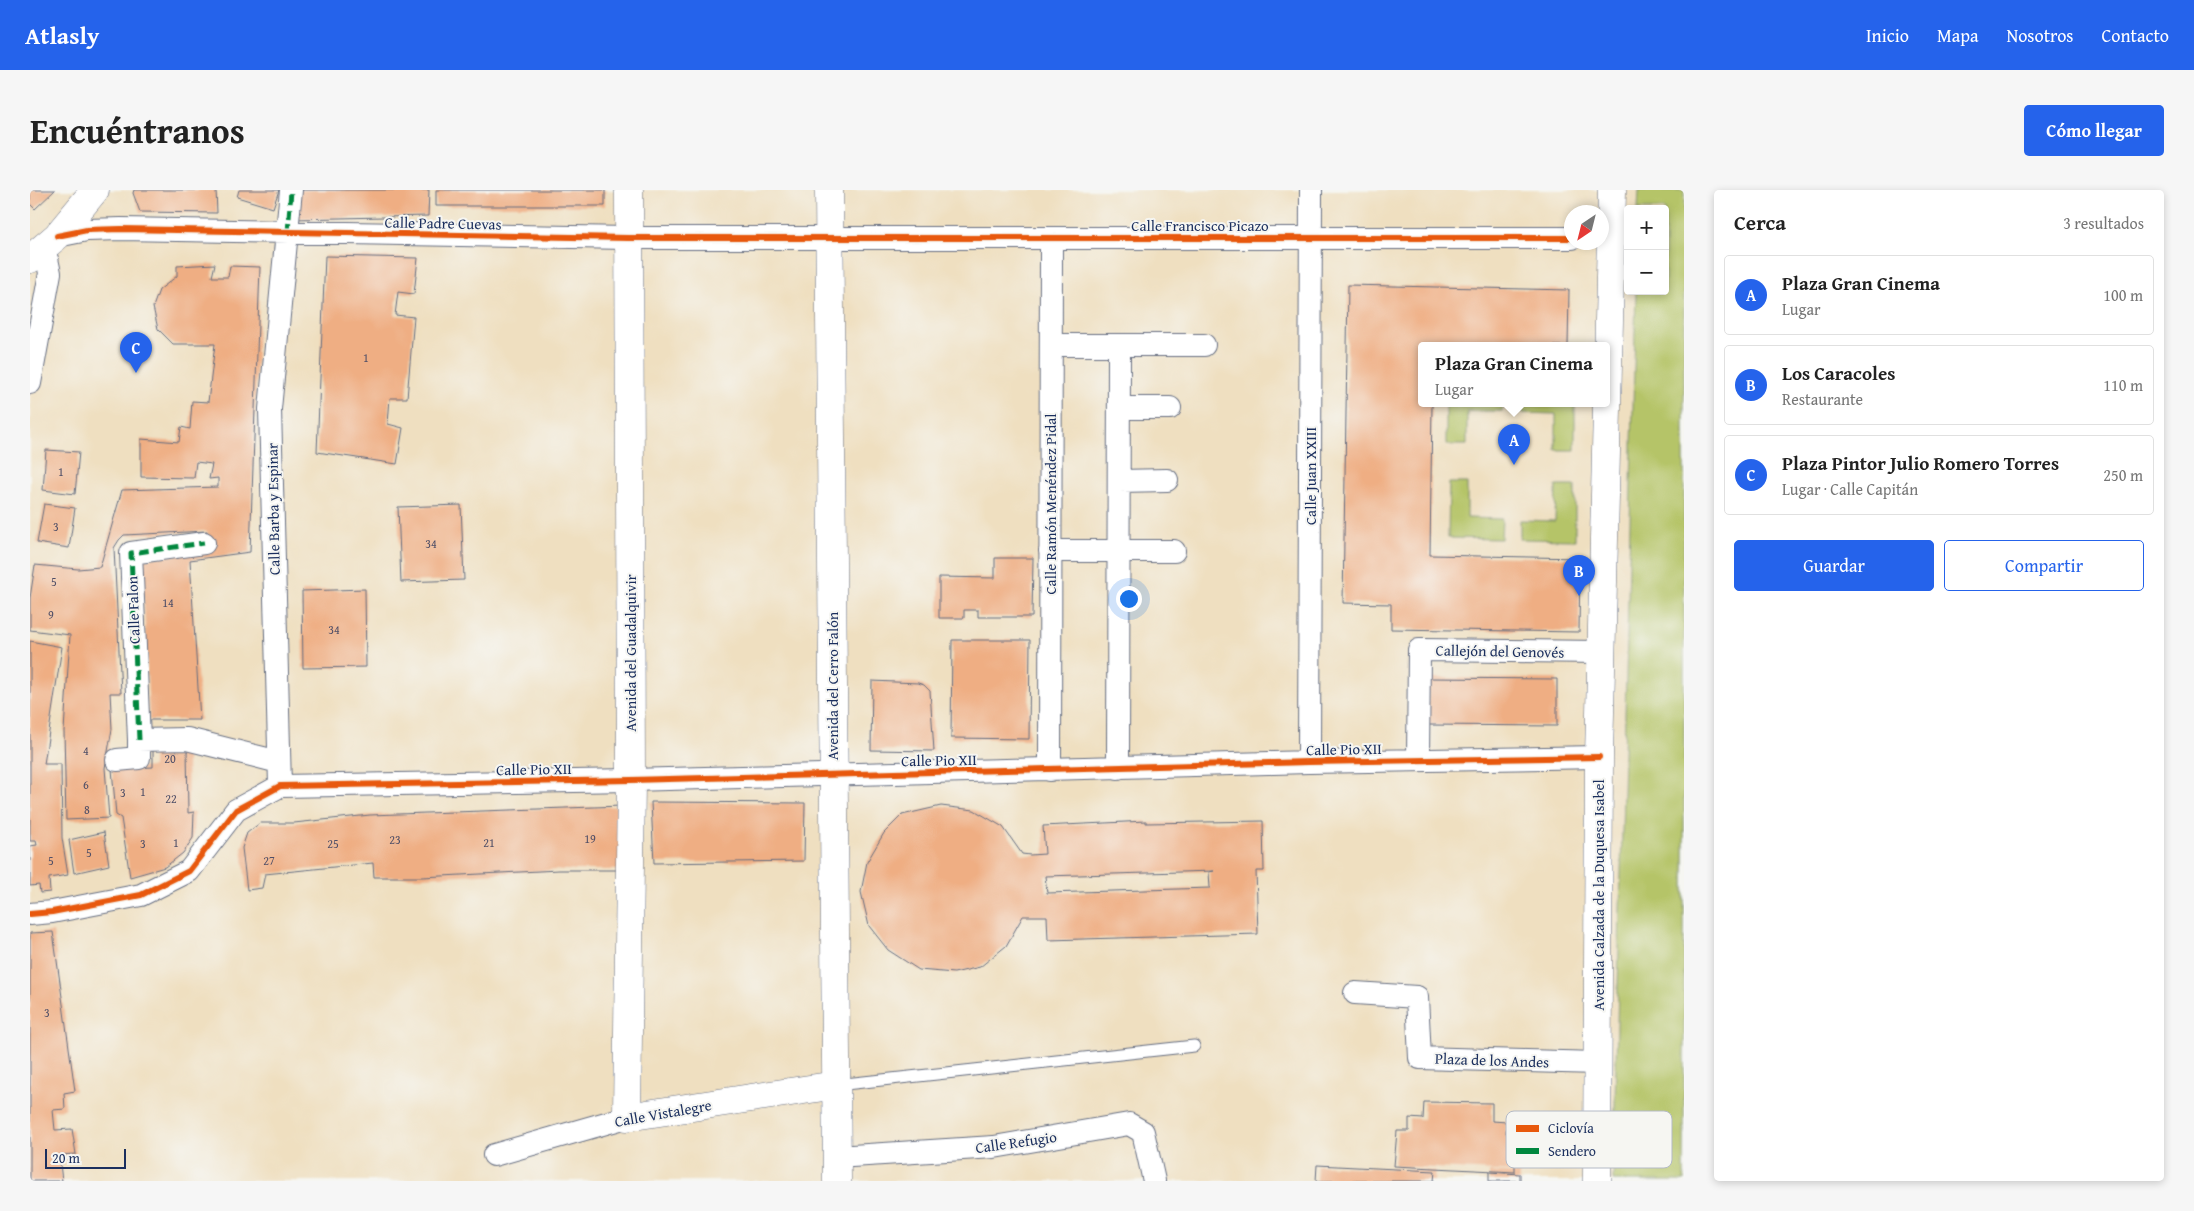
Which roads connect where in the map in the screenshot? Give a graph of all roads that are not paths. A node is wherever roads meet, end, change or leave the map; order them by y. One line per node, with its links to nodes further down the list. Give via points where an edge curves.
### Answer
1 (95, 190): 14 (street)
2 (291, 190): 8 (street, Calle Barba y Espinar)
3 (629, 190): 10 (street, Avenida del Guadalquivir)
4 (829, 190): 9 (street, Avenida del Cerro Falón)
5 (1311, 190): 12 (street, Calle Juan XXIII)
6 (1612, 190): 7 (street, Avenida Calzada de la Duquesa Isabel)
7 (1609, 214)
8 (288, 233): 10 (street, Calle Padre Cuevas); 14 (street, Calle Padre Cuevas, via 87,230); 35 (street, Calle Barba y Espinar, via 284,245 270,408)
9 (829, 237): 10 (street, Calle Padre Cuevas); 11 (street, Calle Francisco Picazo); 39 (street, Avenida del Cerro Falón)
10 (628, 238): 40 (street, Avenida del Guadalquivir)
11 (1051, 238): 12 (street, Calle Francisco Picazo); 17 (street, Calle Ramón Menéndez Pidal)
12 (1312, 238): 13 (street, Calle Francisco Picazo); 36 (street, Calle Juan XXIII)
13 (1564, 238)
14 (42, 249): 20 (street, via 50,273)
15 (1606, 250): 16 (street, Avenida Calzada de la Duquesa Isabel)
16 (1605, 342)
17 (1051, 345): 18 (street); 27 (street, Calle Ramón Menéndez Pidal)
18 (1119, 345): 19 (street); 22 (street)
19 (1204, 345)
20 (30, 384)
21 (1604, 407): 30 (street, Avenida Calzada de la Duquesa Isabel)
22 (1119, 408): 23 (street); 25 (street)
23 (1170, 408)
24 (1167, 480): 25 (street)
25 (1119, 481): 28 (street)
26 (204, 543): 31 (street, Calle Falon, via 131,553)
27 (1050, 551): 28 (street); 38 (street, Calle Ramón Menéndez Pidal)
28 (1118, 552): 29 (street); 37 (street)
29 (1174, 552)
30 (1601, 652): 32 (street, Avenida Calzada de la Duquesa Isabel); 34 (street, Callejón del Genovés, via 1420,650)
31 (139, 740): 33 (street, via 139,758); 35 (street, via 187,739)
32 (1599, 757): 34 (street, Calle Pio XII); 45 (street, Avenida Calzada de la Duquesa Isabel)
33 (117, 760)
34 (1418, 760): 36 (street, Calle Pio XII)
35 (279, 762): 41 (street, Calle Barba y Espinar)
36 (1308, 762): 37 (street, Calle Pio XII)
37 (1118, 768): 38 (street, Calle Pio XII)
38 (1050, 770): 39 (street, Calle Pio XII)
39 (832, 774): 40 (street, Calle Pio XII); 46 (street, Avenida del Cerro Falón)
40 (631, 780): 41 (street, Calle Pio XII); 48 (street, Avenida del Guadalquivir)
41 (280, 786): 42 (street, via 236,810 189,871 141,895)
42 (30, 914)
43 (1355, 993): 45 (street, Plaza de los Andes, via 1417,997 1420,1058)
44 (1194, 1046): 46 (lane)
45 (1597, 1064): 47 (street, Avenida Calzada de la Duquesa Isabel)
46 (836, 1085): 48 (street, Calle Vistalegre); 51 (street, Avenida del Cerro Falón)
47 (1597, 1111)
48 (627, 1117): 49 (street, Calle Vistalegre)
49 (494, 1155)
50 (1597, 1168): 53 (street, Avenida Calzada de la Duquesa Isabel)
51 (837, 1169): 52 (street, Calle Refugio, via 994,1148 1129,1124 1143,1132)
52 (1154, 1181)
53 (1597, 1181)

